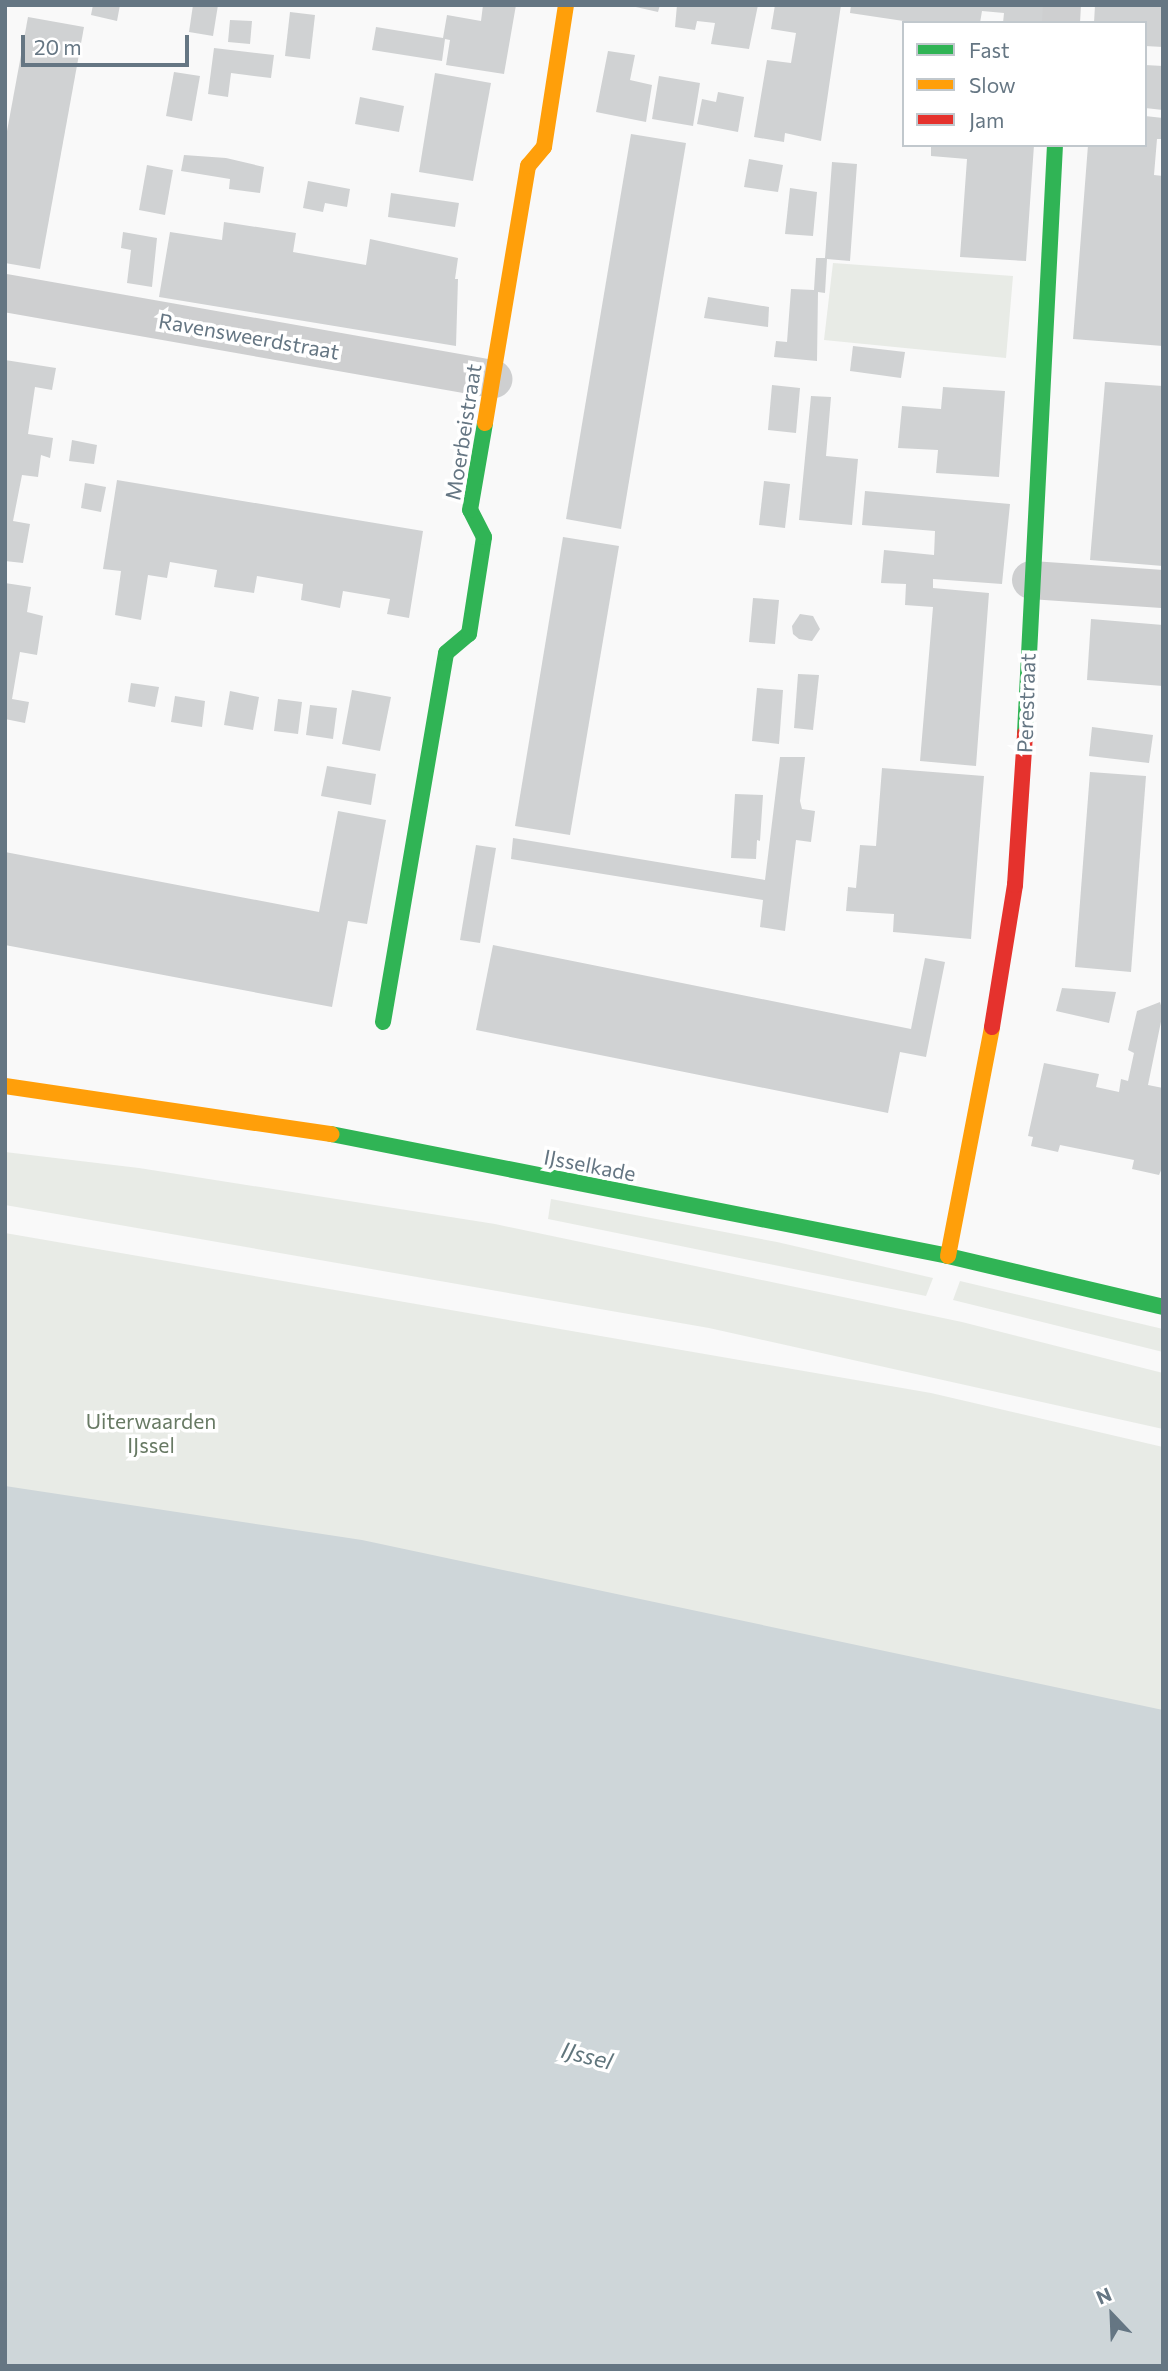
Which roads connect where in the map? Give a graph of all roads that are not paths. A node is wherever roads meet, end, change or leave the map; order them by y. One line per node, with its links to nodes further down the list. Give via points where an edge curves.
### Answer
1 (566, 5): 4 (street, Moerbeistraat, via 544,147 528,166)
2 (1055, 147): 5 (street, Perestraat)
3 (5, 293): 4 (street, Ravensweerdstraat)
4 (493, 379): 7 (street, Moerbeistraat, via 470,510 484,537 470,634 446,653)
5 (1031, 580): 6 (street); 9 (street, Perestraat, via 1023,796 1014,885 1003,969)
6 (1163, 589)
7 (383, 1022)
8 (5, 1086): 9 (street, IJsselkade, via 352,1138)
9 (948, 1256): 10 (street, IJsselkade)
10 (1163, 1307)

